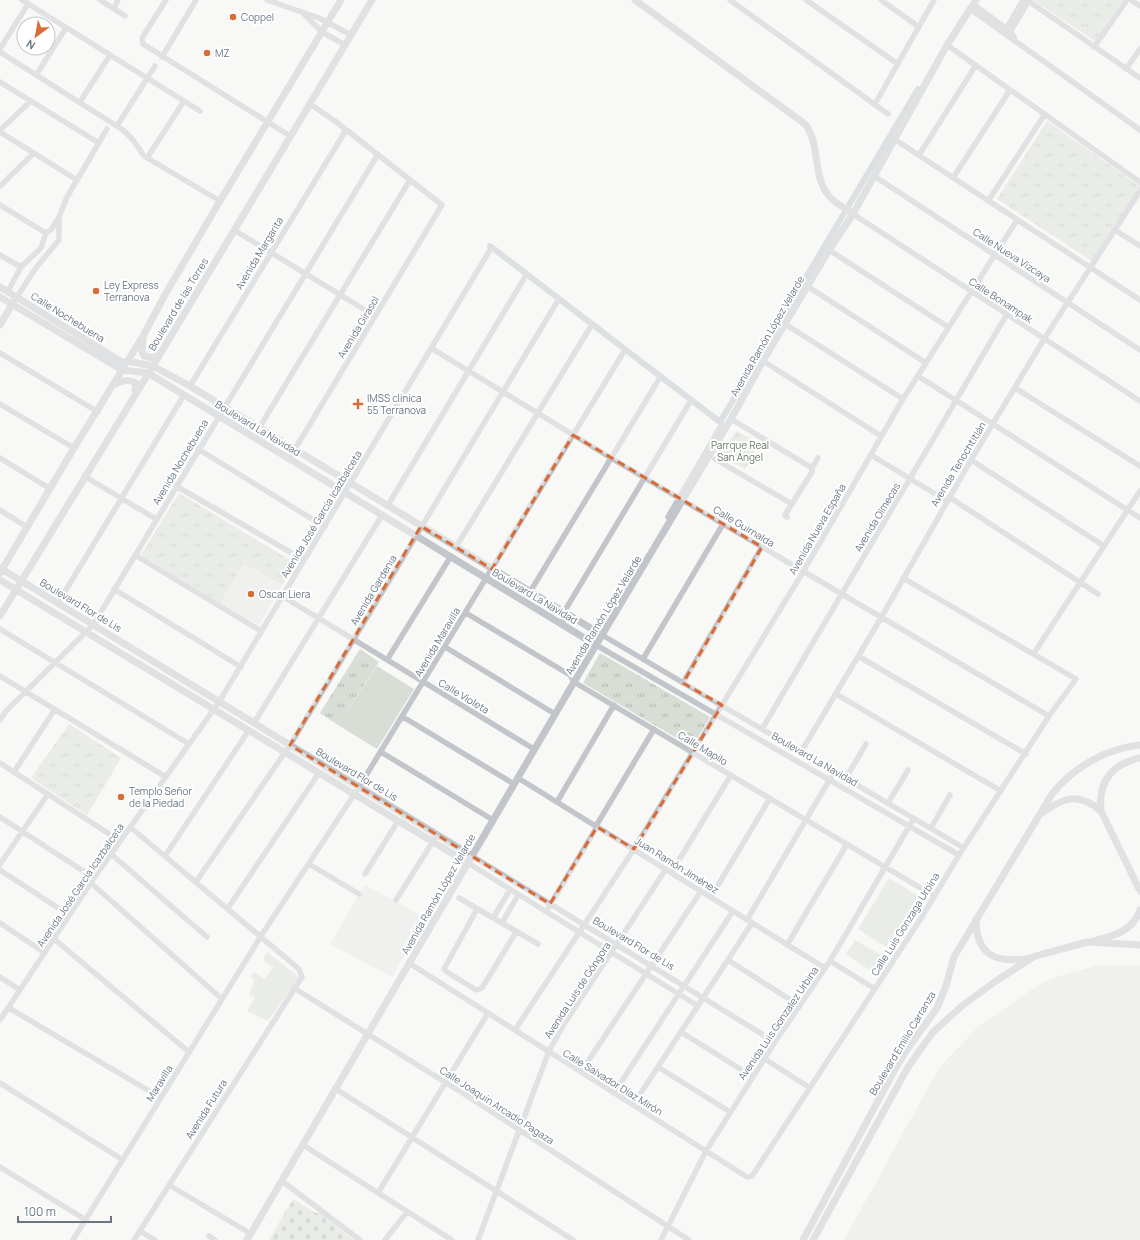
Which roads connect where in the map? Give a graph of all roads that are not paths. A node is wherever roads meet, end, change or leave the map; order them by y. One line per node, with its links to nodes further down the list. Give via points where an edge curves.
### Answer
1 (22, 0): 17 (street)
2 (100, 0): 20 (street)
3 (118, 0): 20 (street)
4 (166, 0): 36 (street, via 142,38 145,46)
5 (196, 0): 36 (street)
6 (267, 0): 21 (street)
7 (341, 0): 23 (street, Boulevard de las Torres)
8 (372, 0): 28 (street, Boulevard de las Torres)
9 (635, 0): 77 (street, via 805,124 814,140 821,182 828,196)
10 (730, 0): 50 (street)
11 (806, 0): 37 (street)
12 (881, 0): 24 (street)
13 (934, 0): 24 (street)
14 (1027, 0): 27 (street); 31 (street)
15 (1127, 0): 31 (street)
16 (1131, 0): 19 (street)
17 (28, 4): 25 (street); 32 (street)
18 (973, 4): 27 (street); 30 (street, Avenida Ramón López Velarde)
19 (1140, 6)
20 (114, 9): 22 (street)
21 (301, 12): 23 (street); 26 (street)
22 (125, 16)
23 (328, 22): 26 (street, Boulevard de las Torres); 28 (street)
24 (919, 27): 37 (street)
25 (66, 28): 35 (street); 41 (street)
26 (322, 32): 29 (street); 54 (street, Boulevard de las Torres)
27 (1007, 32): 58 (street)
28 (351, 35): 29 (street, Boulevard de las Torres)
29 (345, 45): 49 (street, Boulevard de las Torres)
30 (947, 45): 38 (street); 61 (street, Avenida Ramón López Velarde)
31 (1094, 46): 40 (street)
32 (0, 49)
33 (1140, 49): 40 (street)
34 (0, 52): 41 (street)
35 (110, 55): 42 (street); 48 (street)
36 (162, 57): 54 (street)
37 (898, 64): 50 (street)
38 (976, 65): 45 (street); 65 (street)
39 (155, 66): 42 (street)
40 (1126, 69): 43 (street)
41 (36, 75): 48 (street)
42 (147, 78): 47 (street); 55 (street)
43 (1140, 78)
44 (0, 82): 46 (street)
45 (1010, 90): 53 (street); 68 (street)
46 (31, 101): 59 (street); 62 (street)
47 (184, 101): 51 (street); 66 (street)
48 (80, 102): 55 (street)
49 (310, 104): 57 (street); 60 (street, Boulevard de las Torres)
50 (875, 104): 52 (street)
51 (200, 111)
52 (888, 114)
53 (1045, 114): 71 (street); 74 (street)
54 (268, 122): 60 (street); 75 (street, Boulevard de las Torres)
55 (117, 126): 66 (street, via 129,135)
56 (107, 129): 62 (street)
57 (346, 130): 64 (street); 87 (street, Avenida Margarita)
58 (1140, 130)
59 (0, 131): 63 (street)
60 (290, 136): 80 (street, Boulevard de las Torres)
61 (894, 139): 65 (street); 67 (street, Avenida Ramón López Velarde)
62 (99, 143): 69 (street)
63 (34, 153): 69 (street); 72 (street)
64 (378, 154): 70 (street); 92 (street, Avenida Nochebuena)
65 (918, 155): 68 (street)
66 (147, 158): 75 (street)
67 (874, 176): 77 (street, Avenida Ramón López Velarde); 89 (street, Calle Nueva Vizcaya)
68 (953, 178): 74 (street)
69 (77, 180): 78 (street)
70 (410, 180): 98 (street); 106 (street, Avenida Girasol, via 442,205)
71 (1140, 182)
72 (0, 186)
73 (1140, 191): 81 (street, Avenida Tenochtitlán)
74 (988, 200): 79 (street)
75 (220, 201): 111 (street, Boulevard de las Torres)
76 (0, 205): 82 (street)
77 (849, 211): 86 (street, Avenida Ramón López Velarde); 97 (street, Calle Bonampak)
78 (59, 216): 82 (street); 83 (street)
79 (1017, 220): 89 (street, Avenida Nueva España); 91 (street)
80 (234, 230): 87 (street); 115 (street, Boulevard de las Torres)
81 (1115, 230): 84 (street); 91 (street, Avenida Tenochtitlán)
82 (48, 232): 83 (street); 90 (street, via 41,248)
83 (60, 234): 99 (street, via 57,244 35,269)
84 (1140, 246)
85 (490, 250): 113 (street, Avenida José García Icazbalceta)
86 (829, 250): 94 (street, Avenida Ramón López Velarde); 110 (street)
87 (270, 252): 92 (street); 127 (street, Avenida Margarita)
88 (0, 255): 90 (street)
89 (995, 255): 97 (street, Avenida Nueva España); 103 (street, Calle Nueva Vizcaya)
90 (21, 267): 96 (street)
91 (1090, 268): 101 (street); 103 (street, Avenida Tenochtitlán)
92 (304, 273): 98 (street); 137 (street, Avenida Nochebuena)
93 (524, 277): 122 (street)
94 (807, 286): 107 (street, Avenida Ramón López Velarde); 119 (street)
95 (0, 287): 96 (street, Calle Nochebuena)
96 (8, 291): 99 (street, Calle Nochebuena); 100 (street)
97 (972, 291): 105 (street, Calle Bonampak); 110 (street, Avenida Nueva España)
98 (339, 295): 106 (street); 144 (street)
99 (17, 297): 104 (street); 120 (street, Calle Nochebuena)
100 (1, 300): 104 (street, Calle Nochebuena)
101 (1140, 300)
102 (558, 302): 129 (street, Avenida Gardenia)
103 (1068, 302): 112 (street, Avenida Tenochtitlán); 114 (street, Calle Nueva Vizcaya)
104 (12, 304): 108 (street); 120 (street, Calle Nochebuena)
105 (1007, 314): 112 (street, Calle Bonampak); 133 (street, Avenida Olmecas)
106 (374, 316): 149 (street, Avenida Girasol)
107 (785, 324): 118 (street, Avenida Ramón López Velarde); 132 (street)
108 (0, 325)
109 (590, 326): 139 (street)
110 (948, 327): 119 (street, Avenida Nueva España)
111 (143, 336): 115 (street, via 142,352 145,357 153,358); 120 (street, Boulevard de las Torres)
112 (1044, 338): 128 (street, Avenida Tenochtitlán); 134 (street, Calle Bonampak)
113 (431, 348): 122 (street, Calle Guirnalda); 162 (street, Avenida José García Icazbalceta)
114 (1140, 350)
115 (162, 351): 121 (street, Boulevard de las Torres)
116 (0, 353): 138 (street)
117 (623, 353): 145 (street, Avenida Maravilla)
118 (763, 361): 141 (street, Avenida Ramón López Velarde); 146 (street)
119 (926, 363): 124 (street, Avenida Nueva España)
120 (125, 365): 121 (street, Boulevard La Navidad); 123 (street, Boulevard La Navidad); 126 (street, Boulevard de las Torres)
121 (153, 366): 123 (street, Boulevard de las Torres); 127 (street, Boulevard La Navidad)
122 (468, 371): 129 (street, Calle Guirnalda); 171 (street)
123 (148, 373): 130 (street, Boulevard de las Torres); 131 (street, Boulevard La Navidad)
124 (918, 376): 132 (street, Avenida Nueva España); 133 (street)
125 (659, 379): 152 (street)
126 (113, 385): 130 (street, via 130,380 137,386); 138 (street, Boulevard de las Torres)
127 (190, 386): 137 (street, Boulevard La Navidad)
128 (1015, 388): 143 (street, Avenida Tenochtitlán); 157 (street)
129 (503, 392): 139 (street, Calle Guirnalda); 180 (street, Avenida Gardenia)
130 (134, 395): 159 (street, Boulevard de las Torres)
131 (184, 395): 140 (street, Boulevard La Navidad); 167 (street)
132 (903, 399): 146 (street, Avenida Nueva España)
133 (956, 400): 143 (street); 161 (street, Avenida Olmecas)
134 (1140, 401)
135 (690, 402): 160 (street)
136 (0, 404): 147 (street)
137 (224, 406): 140 (street, Avenida Nochebuena); 144 (street, Boulevard La Navidad)
138 (98, 412): 147 (street, Boulevard de las Torres)
139 (538, 413): 145 (street, Calle Guirnalda); 184 (street)
140 (218, 416): 148 (street, Avenida Nochebuena); 154 (street, Boulevard La Navidad)
141 (731, 419): 158 (street); 169 (street, Avenida Ramón López Velarde)
142 (722, 424): 169 (street)
143 (993, 424): 156 (street, Avenida Tenochtitlán); 173 (street)
144 (259, 428): 149 (street, Boulevard La Navidad)
145 (573, 435): 152 (street, Calle Guirnalda); 189 (street, Avenida Maravilla)
146 (881, 436): 150 (street, Avenida Nueva España)
147 (74, 448): 164 (street, Boulevard de las Torres)
148 (198, 449): 163 (street, Avenida Nochebuena); 179 (street)
149 (295, 449): 154 (street, Avenida Girasol); 162 (street, Boulevard La Navidad)
150 (871, 455): 161 (street); 191 (street, Avenida Nueva España)
151 (0, 458): 164 (street)
152 (611, 458): 160 (street, Calle Guirnalda); 199 (street)
153 (818, 458): 158 (street)
154 (289, 459): 166 (street, Boulevard La Navidad)
155 (715, 459): 170 (street)
156 (971, 460): 168 (street, Avenida Tenochtitlán); 183 (street)
157 (1140, 466)
158 (812, 468): 170 (street)
159 (84, 476): 167 (street); 195 (street, Boulevard de las Torres)
160 (645, 478): 169 (street, Calle Guirnalda); 204 (street)
161 (910, 478): 168 (street); 200 (street, Avenida Olmecas)
162 (351, 483): 166 (street, Avenida José García Icazbalceta); 171 (street, Boulevard La Navidad)
163 (176, 486): 177 (street, Avenida Nochebuena); 188 (street)
164 (49, 488): 181 (street, Boulevard de las Torres)
165 (1140, 491): 173 (street)
166 (345, 492): 174 (street, Boulevard La Navidad); 179 (street, Avenida José García Icazbalceta)
167 (121, 498): 177 (street); 203 (street)
168 (948, 499): 193 (street, Avenida Tenochtitlán); 196 (street)
169 (681, 500): 178 (street, Calle Guirnalda); 214 (street, Avenida Ramón López Velarde)
170 (792, 504): 175 (street)
171 (388, 505): 180 (street, Boulevard La Navidad)
172 (0, 510): 181 (street)
173 (1128, 510): 176 (street); 183 (street)
174 (382, 515): 182 (street, Boulevard La Navidad); 207 (street)
175 (787, 517)
176 (1140, 518)
177 (156, 519): 186 (street, Avenida Nochebuena)
178 (723, 524): 185 (street, Calle Guirnalda); 221 (street)
179 (325, 526): 188 (street, Avenida José García Icazbalceta)
180 (422, 526): 182 (street, Avenida Gardenia); 184 (street, Boulevard La Navidad)
181 (27, 527): 190 (street, Boulevard de las Torres)
182 (416, 535): 187 (street, Boulevard La Navidad); 215 (street, Avenida Gardenia)
183 (1104, 546): 196 (street)
184 (456, 547): 189 (street, Boulevard La Navidad)
185 (762, 548): 191 (street, Calle Guirnalda); 227 (street)
186 (134, 555): 198 (street, Avenida Nochebuena); 212 (street)
187 (451, 556): 192 (street, Boulevard La Navidad); 220 (street)
188 (304, 560): 202 (street, Avenida José García Icazbalceta)
189 (492, 569): 192 (street, Avenida Maravilla); 199 (street, Boulevard La Navidad)
190 (1, 570): 195 (street, Boulevard Flor de Lis)
191 (803, 572): 200 (street, Calle Guirnalda); 231 (street, Avenida Nueva España)
192 (487, 578): 205 (street, Avenida Maravilla); 210 (street, Boulevard La Navidad)
193 (903, 578): 208 (street, Avenida Tenochtitlán); 218 (street)
194 (0, 580): 197 (street, Boulevard Flor de Lis)
195 (21, 581): 197 (street, Boulevard de las Torres); 203 (street, Boulevard Flor de Lis)
196 (1081, 582): 201 (street); 218 (street)
197 (16, 589): 206 (street, Boulevard de las Torres); 213 (street, Boulevard Flor de Lis)
198 (114, 589): 209 (street, Avenida Nochebuena); 223 (street)
199 (530, 592): 204 (street, Boulevard La Navidad)
200 (842, 594): 208 (street, Calle Guirnalda); 242 (street, Avenida Olmecas)
201 (1098, 594)
202 (282, 596): 207 (street, Calle Violeta); 212 (street, Avenida José García Icazbalceta)
203 (58, 603): 209 (street, Boulevard Flor de Lis)
204 (564, 612): 210 (street); 214 (street, Boulevard La Navidad)
205 (466, 613): 217 (street, Avenida Maravilla); 226 (street, Calle Mapilo, via 570,675)
206 (0, 616)
207 (318, 618): 215 (street, Calle Violeta); 240 (street)
208 (881, 618): 219 (street, Avenida Tenochtitlán); 237 (street, Calle Guirnalda)
209 (93, 624): 213 (street, Avenida Nochebuena); 230 (street, Boulevard Flor de Lis)
210 (563, 624): 216 (street, Boulevard La Navidad)
211 (0, 629): 222 (street)
212 (261, 631): 223 (street, Avenida José García Icazbalceta)
213 (86, 632): 222 (street, Avenida Nochebuena); 234 (street, Boulevard Flor de Lis)
214 (602, 635): 216 (street, Avenida Ramón López Velarde); 221 (street, Boulevard La Navidad)
215 (354, 639): 220 (street, Calle Violeta); 246 (street, Avenida Gardenia)
216 (596, 645): 226 (street, Avenida Ramón López Velarde); 236 (street, Boulevard La Navidad)
217 (445, 647): 225 (street, Avenida Maravilla); 235 (street)
218 (1034, 654): 237 (street, Calle Luis Gonzaga Urbina, via 1076,679)
219 (858, 656): 229 (street, Avenida Tenochtitlán); 253 (street)
220 (387, 660): 225 (street, Calle Violeta)
221 (643, 660): 227 (street, Boulevard La Navidad)
222 (56, 663): 228 (street, Avenida Nochebuena); 244 (street)
223 (241, 667): 230 (street, Avenida José García Icazbalceta)
224 (0, 676): 228 (street)
225 (424, 682): 238 (street, Avenida Maravilla); 248 (street, Calle Violeta)
226 (574, 682): 232 (street, Calle Mapilo); 235 (street, Avenida Ramón López Velarde)
227 (683, 683): 231 (street, Boulevard La Navidad)
228 (26, 692): 233 (street); 239 (street, Avenida Nochebuena)
229 (836, 694): 252 (street, Avenida Tenochtitlán); 266 (street)
230 (219, 702): 234 (street, Avenida José García Icazbalceta); 240 (street, Boulevard Flor de Lis)
231 (722, 705): 236 (street, Avenida Nueva España); 242 (street, Boulevard La Navidad)
232 (614, 706): 241 (street, Calle Mapilo); 271 (street)
233 (55, 709): 257 (street); 261 (street)
234 (214, 709): 243 (street, Boulevard Flor de Lis); 244 (street, Avenida José García Icazbalceta)
235 (555, 714): 248 (street, Avenida Ramón López Velarde)
236 (716, 714): 251 (street, Avenida Nueva España); 263 (street, Boulevard La Navidad)
237 (1049, 716): 253 (street, Calle Luis Gonzaga Urbina)
238 (402, 717): 250 (street, Avenida Maravilla); 264 (street, Juan Ramón Jiménez)
239 (0, 720)
240 (254, 723): 246 (street, Boulevard Flor de Lis)
241 (654, 729): 251 (street, Calle Mapilo); 281 (street)
242 (762, 729): 252 (street, Boulevard La Navidad)
243 (249, 730): 249 (street, Boulevard Flor de Lis); 293 (street)
244 (189, 744): 261 (street, Avenida José García Icazbalceta)
245 (866, 744): 262 (street)
246 (290, 745): 249 (street, Avenida Gardenia); 265 (street, Boulevard Flor de Lis)
247 (1140, 745): 274 (street, Boulevard Emilio Carranza, via 1110,752 1083,765 1061,783)
248 (534, 749): 264 (street, Avenida Ramón López Velarde)
249 (285, 752): 259 (street, Boulevard Flor de Lis); 304 (street, Avenida Gardenia)
250 (381, 752): 265 (street, Avenida Maravilla); 277 (street)
251 (693, 752): 260 (street, Calle Mapilo); 290 (street, Avenida Nueva España)
252 (801, 752): 258 (street, Boulevard La Navidad)
253 (1026, 754): 266 (street, Calle Luis Gonzaga Urbina)
254 (1140, 758): 273 (street, via 1120,764 1106,780 1101,793)
255 (0, 763): 257 (street)
256 (908, 770): 272 (street)
257 (14, 772): 267 (street)
258 (834, 772): 262 (street, Boulevard La Navidad); 263 (street)
259 (319, 773): 268 (street, Boulevard Flor de Lis); 315 (street)
260 (731, 775): 270 (street, Calle Mapilo); 301 (street)
261 (166, 777): 280 (street, Avenida José García Icazbalceta)
262 (846, 778): 272 (street, Boulevard La Navidad)
263 (830, 779): 278 (street); 282 (street, Boulevard La Navidad)
264 (516, 781): 271 (street, Juan Ramón Jiménez); 277 (street, Avenida Ramón López Velarde)
265 (360, 788): 268 (street, Avenida Maravilla); 285 (street, Boulevard Flor de Lis)
266 (1001, 791): 289 (street, Calle Luis Gonzaga Urbina)
267 (48, 794): 284 (street); 286 (street)
268 (355, 795): 279 (street, Boulevard Flor de Lis); 297 (street, Avenida Maravilla)
269 (950, 795): 283 (street)
270 (770, 798): 278 (street, Calle Mapilo); 311 (street)
271 (557, 802): 281 (street, Juan Ramón Jiménez)
272 (888, 803): 276 (street, Boulevard La Navidad)
273 (1101, 811): 274 (street, via 1091,802 1070,798 1057,803); 307 (street)
274 (1040, 815): 322 (street, Boulevard Emilio Carranza)
275 (0, 817): 284 (street)
276 (914, 818): 282 (street, Avenida Luis Gonzalez Urbina); 283 (street, Boulevard La Navidad)
277 (493, 820): 294 (street, Avenida Ramón López Velarde)
278 (806, 820): 288 (street, Calle Mapilo); 323 (street)
279 (398, 821): 287 (street, Boulevard Flor de Lis); 302 (street)
280 (130, 827): 286 (street, Avenida José García Icazbalceta); 293 (street)
281 (597, 827): 290 (street, Juan Ramón Jiménez); 314 (street)
282 (909, 827): 292 (street, Boulevard La Navidad); 298 (street, Avenida Luis Gonzalez Urbina)
283 (931, 828): 289 (street, Boulevard La Navidad)
284 (23, 832): 296 (street); 303 (street)
285 (437, 835): 287 (street); 294 (street, Boulevard Flor de Lis)
286 (120, 841): 291 (street, Avenida José García Icazbalceta)
287 (432, 842): 295 (street, Boulevard Flor de Lis); 313 (street)
288 (847, 844): 298 (street, Calle Mapilo); 335 (street)
289 (964, 848): 292 (street, Calle Luis Gonzaga Urbina)
290 (634, 849): 299 (street, Juan Ramón Jiménez); 326 (street, Avenida Nueva España)
291 (112, 854): 303 (street, Avenida José García Icazbalceta); 330 (street)
292 (960, 855): 310 (street, Calle Luis Gonzaga Urbina)
293 (165, 856): 304 (street)
294 (472, 856): 295 (street, Avenida Ramón López Velarde); 314 (street, Boulevard Flor de Lis)
295 (468, 863): 305 (street, Boulevard Flor de Lis); 342 (street, Avenida Ramón López Velarde)
296 (0, 864)
297 (309, 864): 308 (street); 329 (street, Avenida Maravilla)
298 (886, 867): 310 (street, Calle Mapilo); 341 (street, Avenida Luis Gonzalez Urbina)
299 (666, 869): 301 (street, Juan Ramón Jiménez); 334 (street, Avenida Luis de Góngora)
300 (0, 870): 320 (street)
301 (671, 873): 306 (street, Juan Ramón Jiménez)
302 (365, 874)
303 (92, 880): 320 (street, Avenida José García Icazbalceta); 353 (street)
304 (196, 882): 315 (street)
305 (510, 890): 309 (street, Boulevard Flor de Lis); 321 (street)
306 (701, 891): 311 (street, Juan Ramón Jiménez); 343 (street)
307 (1140, 891)
308 (359, 894)
309 (518, 895): 319 (street, Boulevard Flor de Lis); 325 (street)
310 (934, 896): 349 (street, Calle Luis Gonzaga Urbina)
311 (711, 897): 318 (street, Juan Ramón Jiménez)
312 (459, 898): 316 (street)
313 (396, 900)
314 (550, 904): 319 (street); 326 (street, Boulevard Flor de Lis)
315 (228, 908): 329 (street)
316 (477, 909): 321 (street); 327 (street, via 444,969 476,990 482,988)
317 (1140, 910): 332 (street, via 1128,929 1117,935)
318 (733, 911): 323 (street, Juan Ramón Jiménez); 347 (street)
319 (546, 912): 328 (street, Boulevard Flor de Lis)
320 (69, 915): 331 (street, Avenida José García Icazbalceta)
321 (493, 918): 325 (street)
322 (976, 919): 339 (street, via 978,939 988,953 1004,960); 405 (street, Boulevard Emilio Carranza, via 954,957 937,1008 893,1073)
323 (750, 922): 335 (street, Juan Ramón Jiménez); 340 (street)
324 (0, 923): 337 (street)
325 (502, 924): 327 (street)
326 (584, 924): 328 (street, Avenida Nueva España); 334 (street, Boulevard Flor de Lis)
327 (516, 932): 333 (street)
328 (579, 932): 338 (street, Boulevard Flor de Lis); 359 (street, Avenida Nueva España)
329 (261, 936): 348 (street, Avenida Futura, via 301,972 302,977); 353 (street, Maravilla)
330 (207, 937)
331 (54, 939): 337 (street, Avenida José García Icazbalceta); 363 (street)
332 (1088, 942): 336 (street, Boulevard Emilio Carranza); 339 (street, Boulevard Emilio Carranza)
333 (538, 944)
334 (617, 944): 338 (street, Avenida Luis de Góngora); 343 (street, Boulevard Flor de Lis)
335 (787, 945): 344 (street, Juan Ramón Jiménez)
336 (1140, 945)
337 (45, 953): 350 (street, Avenida José García Icazbalceta)
338 (612, 953): 345 (street, Boulevard Flor de Lis); 364 (street, Avenida Luis de Góngora, via 564,1024)
339 (1033, 958): 406 (street, Boulevard Emilio Carranza, via 962,1005 924,1043 871,1132)
340 (728, 960): 352 (street); 355 (street)
341 (830, 961): 344 (street, Avenida Luis Gonzalez Urbina); 349 (street)
342 (410, 963): 357 (street, Calle Salvador Díaz Mirón); 361 (street, Avenida Ramón López Velarde)
343 (651, 965): 345 (street); 347 (street, Boulevard Flor de Lis)
344 (826, 968): 355 (street, Avenida Luis Gonzalez Urbina)
345 (645, 974): 351 (street, Boulevard Flor de Lis); 367 (street)
346 (0, 977): 350 (street)
347 (684, 985): 351 (street); 352 (street, Boulevard Flor de Lis)
348 (294, 988): 361 (street, Calle Joaquín Arcadio Pagaza); 385 (street, Avenida Futura)
349 (875, 989): 371 (street, Calle Luis Gonzaga Urbina)
350 (20, 990): 356 (street, Avenida José García Icazbalceta)
351 (678, 994): 354 (street, Boulevard Flor de Lis); 373 (street)
352 (704, 998): 354 (street); 362 (street, Boulevard Flor de Lis)
353 (222, 999): 363 (street, Maravilla)
354 (698, 1006): 360 (street)
355 (800, 1006): 362 (street, Avenida Luis Gonzalez Urbina)
356 (8, 1008): 358 (street, Avenida José García Icazbalceta); 374 (street)
357 (488, 1013): 359 (street, Calle Salvador Díaz Mirón); 369 (street)
358 (0, 1020)
359 (514, 1030): 364 (street, Calle Salvador Díaz Mirón)
360 (681, 1032): 366 (street); 368 (street)
361 (368, 1035): 369 (street, Calle Joaquín Arcadio Pagaza); 372 (street, Avenida Ramón López Velarde)
362 (776, 1042): 365 (street, Avenida Luis Gonzalez Urbina)
363 (189, 1052): 374 (street, Maravilla)
364 (549, 1052): 367 (street, Calle Salvador Díaz Mirón); 377 (street, Avenida Luis de Góngora)
365 (765, 1059): 368 (street, Avenida Luis Gonzalez Urbina); 371 (street)
366 (658, 1067): 375 (street); 376 (street)
367 (581, 1072): 373 (street, Calle Salvador Díaz Mirón)
368 (753, 1077): 376 (street, Avenida Luis Gonzalez Urbina)
369 (446, 1082): 377 (street, Calle Joaquín Arcadio Pagaza); 378 (street)
370 (0, 1083): 381 (street)
371 (810, 1088): 383 (street, Calle Luis Gonzaga Urbina, via 754,1174)
372 (336, 1089): 378 (street); 379 (street, Avenida Ramón López Velarde)
373 (614, 1093): 375 (street, Calle Salvador Díaz Mirón)
374 (161, 1098): 381 (street, Maravilla)
375 (633, 1105): 380 (street, Calle Salvador Díaz Mirón)
376 (730, 1112): 380 (street, Avenida Luis Gonzalez Urbina)
377 (521, 1131): 386 (street, Avenida Luis de Góngora); 390 (street, Calle Joaquín Arcadio Pagaza)
378 (412, 1138): 386 (street); 387 (street)
379 (303, 1145): 384 (street, Avenida Ramón López Velarde); 387 (street)
380 (706, 1151): 383 (street, Calle Salvador Díaz Mirón); 390 (street, Avenida Luis Gonzalez Urbina)
381 (123, 1160): 389 (street, Maravilla)
382 (0, 1167): 389 (street)
383 (747, 1177)
384 (282, 1181): 393 (street, Avenida Ramón López Velarde); 398 (street)
385 (169, 1185): 391 (street, Avenida Futura); 393 (street)
386 (496, 1192): 401 (street, Avenida Luis de Góngora); 402 (street)
387 (378, 1193): 388 (street)
388 (407, 1212): 399 (street); 400 (street)
389 (86, 1220): 394 (street, Maravilla)
390 (668, 1226): 403 (street, Avenida Luis Gonzalez Urbina); 404 (street, Calle Joaquín Arcadio Pagaza)
391 (140, 1231): 395 (street, Avenida Futura); 396 (street)
392 (209, 1236): 397 (street)
393 (249, 1237)
394 (73, 1240)
395 (134, 1240)
396 (155, 1240)
397 (215, 1240)
398 (360, 1240)
399 (385, 1240)
400 (452, 1240)
401 (478, 1240)
402 (573, 1240)
403 (661, 1240)
404 (689, 1240)
405 (803, 1240)
406 (813, 1240)

